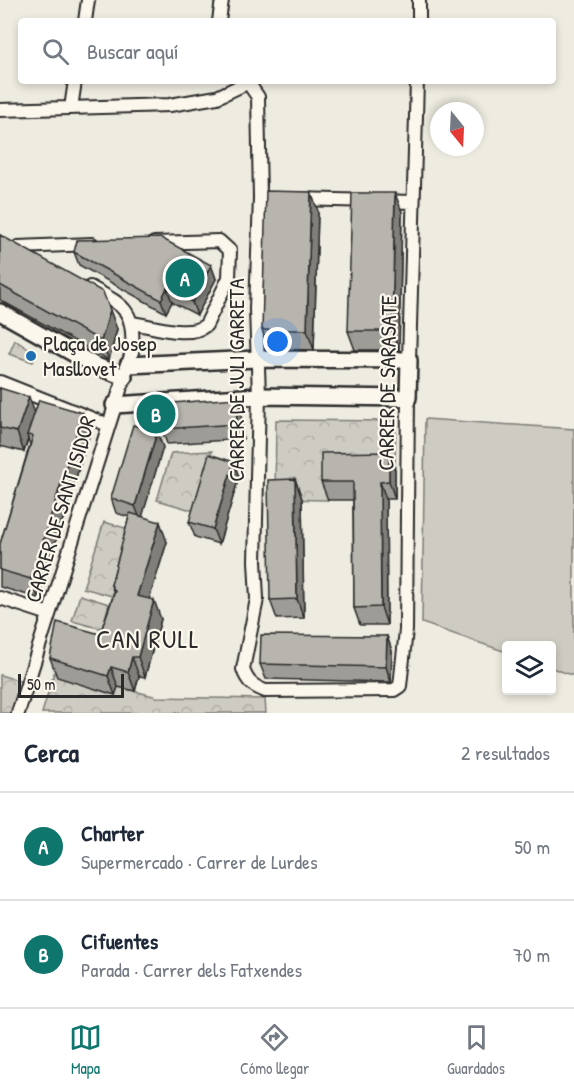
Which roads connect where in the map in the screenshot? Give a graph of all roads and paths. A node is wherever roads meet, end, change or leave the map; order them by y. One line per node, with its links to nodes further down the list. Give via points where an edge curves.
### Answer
1 (88, 0): 4 (street)
2 (222, 0): 5 (street)
3 (419, 0): 6 (street)
4 (85, 18)
5 (219, 18)
6 (418, 18)
7 (74, 84): 11 (street)
8 (243, 84): 11 (street, via 217,98 171,105)
9 (251, 84): 13 (street, CARRER DE JULI GARRETA, via 258,97)
10 (417, 84): 14 (street, CARRER DE SARASATE)
11 (70, 108): 12 (street)
12 (0, 110)
13 (272, 198): 14 (street); 21 (street, CARRER DE JULI GARRETA)
14 (413, 202): 22 (street, CARRER DE SARASATE)
15 (138, 243): 20 (street, via 219,241 230,251 231,266 215,308 200,330)
16 (103, 244): 17 (street, via 14,244)
17 (37, 257)
18 (74, 278): 20 (street, via 124,306)
19 (0, 312): 23 (street, via 94,365)
20 (131, 319): 23 (street, CARRER DE SANT ISIDOR, via 132,352)
21 (257, 359): 22 (street); 23 (street); 25 (street, CARRER DE JULI GARRETA)
22 (409, 360): 26 (street, CARRER DE SARASATE)
23 (126, 371): 27 (street, CARRER DE SANT ISIDOR)
24 (0, 382): 28 (street)
25 (259, 396): 26 (street); 27 (street); 31 (street, CARRER DE JULI GARRETA, via 257,599 243,669 246,680 265,690 394,690)
26 (408, 398): 31 (street, CARRER DE SARASATE, via 406,630)
27 (114, 405): 28 (street, CARRER DE SANT ISIDOR)
28 (108, 425): 30 (street, CARRER DE SANT ISIDOR)
29 (0, 598): 30 (street)
30 (49, 614): 32 (street, CARRER DE SANT ISIDOR)
31 (400, 686)
32 (18, 713)

